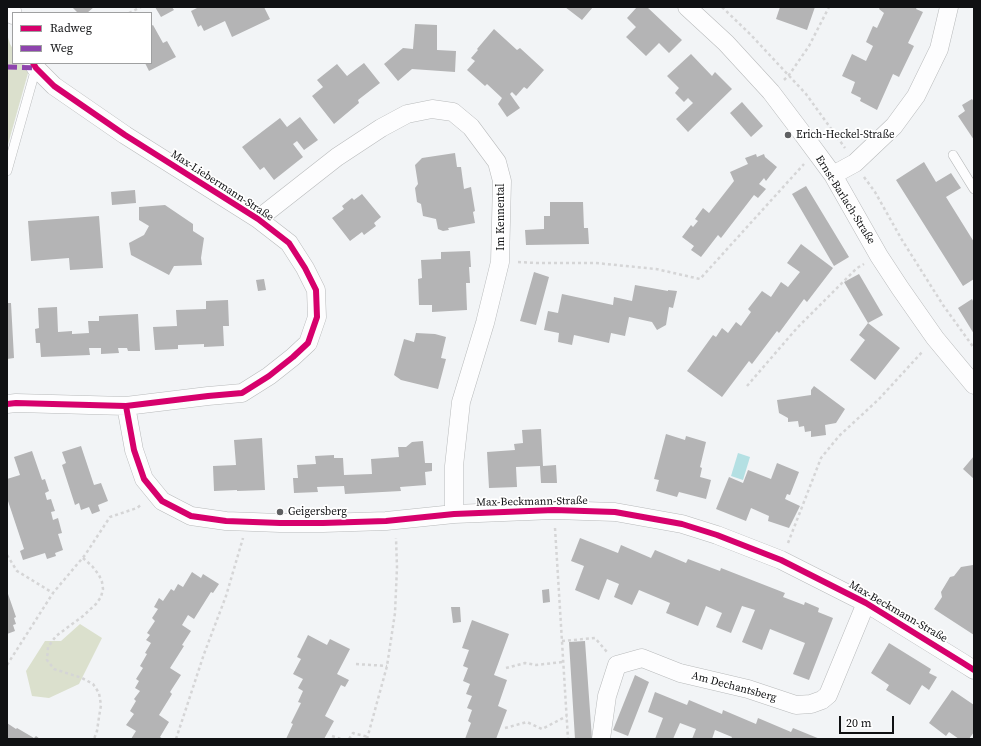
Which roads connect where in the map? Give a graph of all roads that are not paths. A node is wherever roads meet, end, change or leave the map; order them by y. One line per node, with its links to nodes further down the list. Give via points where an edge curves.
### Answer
1 (949, 7): 6 (street, via 939,49 916,96 894,126 855,163)
2 (692, 8): 6 (street, Ernst-Barlach-Straße, via 771,92)
3 (34, 65): 5 (lane); 8 (street, Max-Liebermann-Straße, via 54,86 125,135)
4 (953, 155): 7 (lane)
5 (7, 171)
6 (833, 175): 9 (street, Ernst-Barlach-Straße, via 900,288 935,338)
7 (974, 189)
8 (258, 219): 11 (street, Max-Liebermann-Straße, via 289,243 316,290 317,317 308,343 269,376 242,393); 12 (street, Im Kennental, via 338,157 407,114 432,109 453,112 471,127 497,162 502,181 500,262 461,402 454,466)
9 (974, 385)
10 (7, 404): 11 (street, Max-Liebermann-Straße)
11 (126, 406): 12 (street, Max-Beckmann-Straße, via 134,450 144,479 162,501 191,516 280,524 396,520)
12 (454, 514): 13 (street, Max-Beckmann-Straße, via 554,510 616,512 682,524 781,560)
13 (866, 603): 14 (street, Max-Beckmann-Straße); 15 (street, Am Dechantsberg, via 828,695 822,700 812,704 796,705 680,673 642,658 617,665 607,696)
14 (974, 670)
15 (601, 739)

